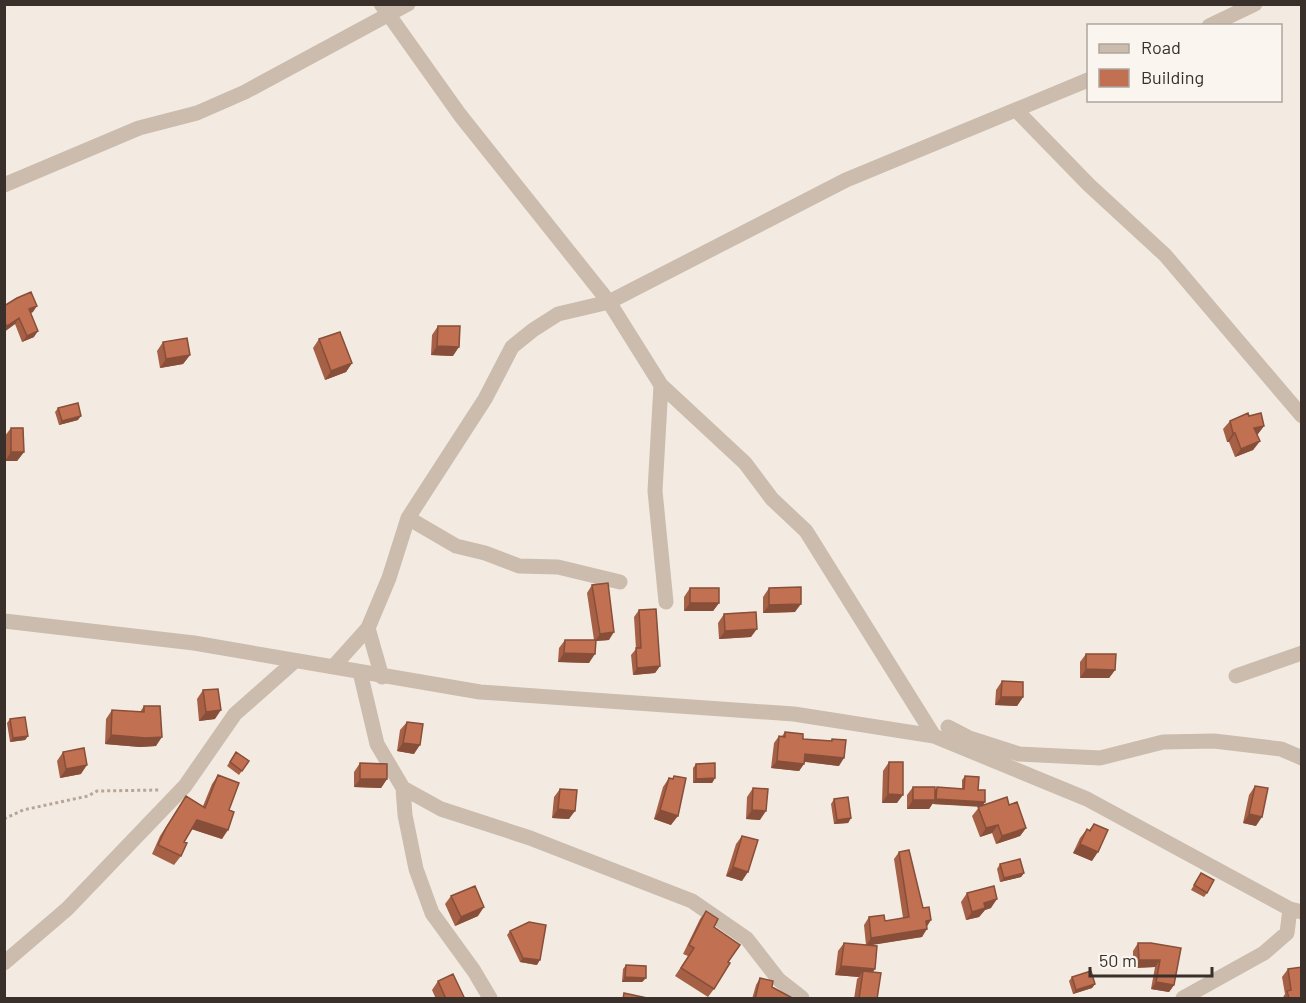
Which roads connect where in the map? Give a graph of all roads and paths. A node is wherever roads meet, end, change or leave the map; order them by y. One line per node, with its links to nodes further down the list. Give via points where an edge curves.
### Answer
1 (408, 4): 3 (street)
2 (1255, 4): 4 (street)
3 (385, 9): 7 (street, via 245,92 197,113 139,128); 8 (street, via 460,115)
4 (1213, 24)
5 (1087, 81): 6 (street)
6 (1017, 111): 8 (street, via 846,180); 10 (street, via 1165,255)
7 (4, 185)
8 (609, 302): 9 (street); 11 (street, via 558,314 512,347 485,399)
9 (661, 385): 13 (street, via 655,491); 23 (street, via 745,463 772,499 806,531)
10 (1302, 416)
11 (408, 518): 12 (street, via 456,546 519,566 558,567); 15 (street)
12 (620, 582)
13 (666, 602)
14 (4, 621): 17 (street, via 194,643)
15 (368, 628): 18 (street); 21 (street)
16 (1302, 653): 20 (street)
17 (295, 661): 18 (street); 25 (street, via 235,714)
18 (333, 667): 19 (street)
19 (360, 672): 21 (street); 26 (street, via 377,744)
20 (1236, 676)
21 (382, 677): 23 (street, via 480,692 794,714)
22 (948, 727): 24 (street, via 1019,754 1100,758 1163,742 1214,741 1281,749)
23 (934, 736): 28 (street, via 1088,799)
24 (1302, 758)
25 (185, 786): 27 (path, via 97,791 23,810); 29 (street, via 67,909)
26 (403, 788): 30 (street, via 416,869 432,913); 31 (street, via 441,809 530,838 692,901 747,939 779,980)
27 (4, 819)
28 (1296, 910): 32 (street, via 1287,933 1264,953)
29 (4, 963)
30 (490, 999)
31 (802, 999)
32 (1183, 999)

